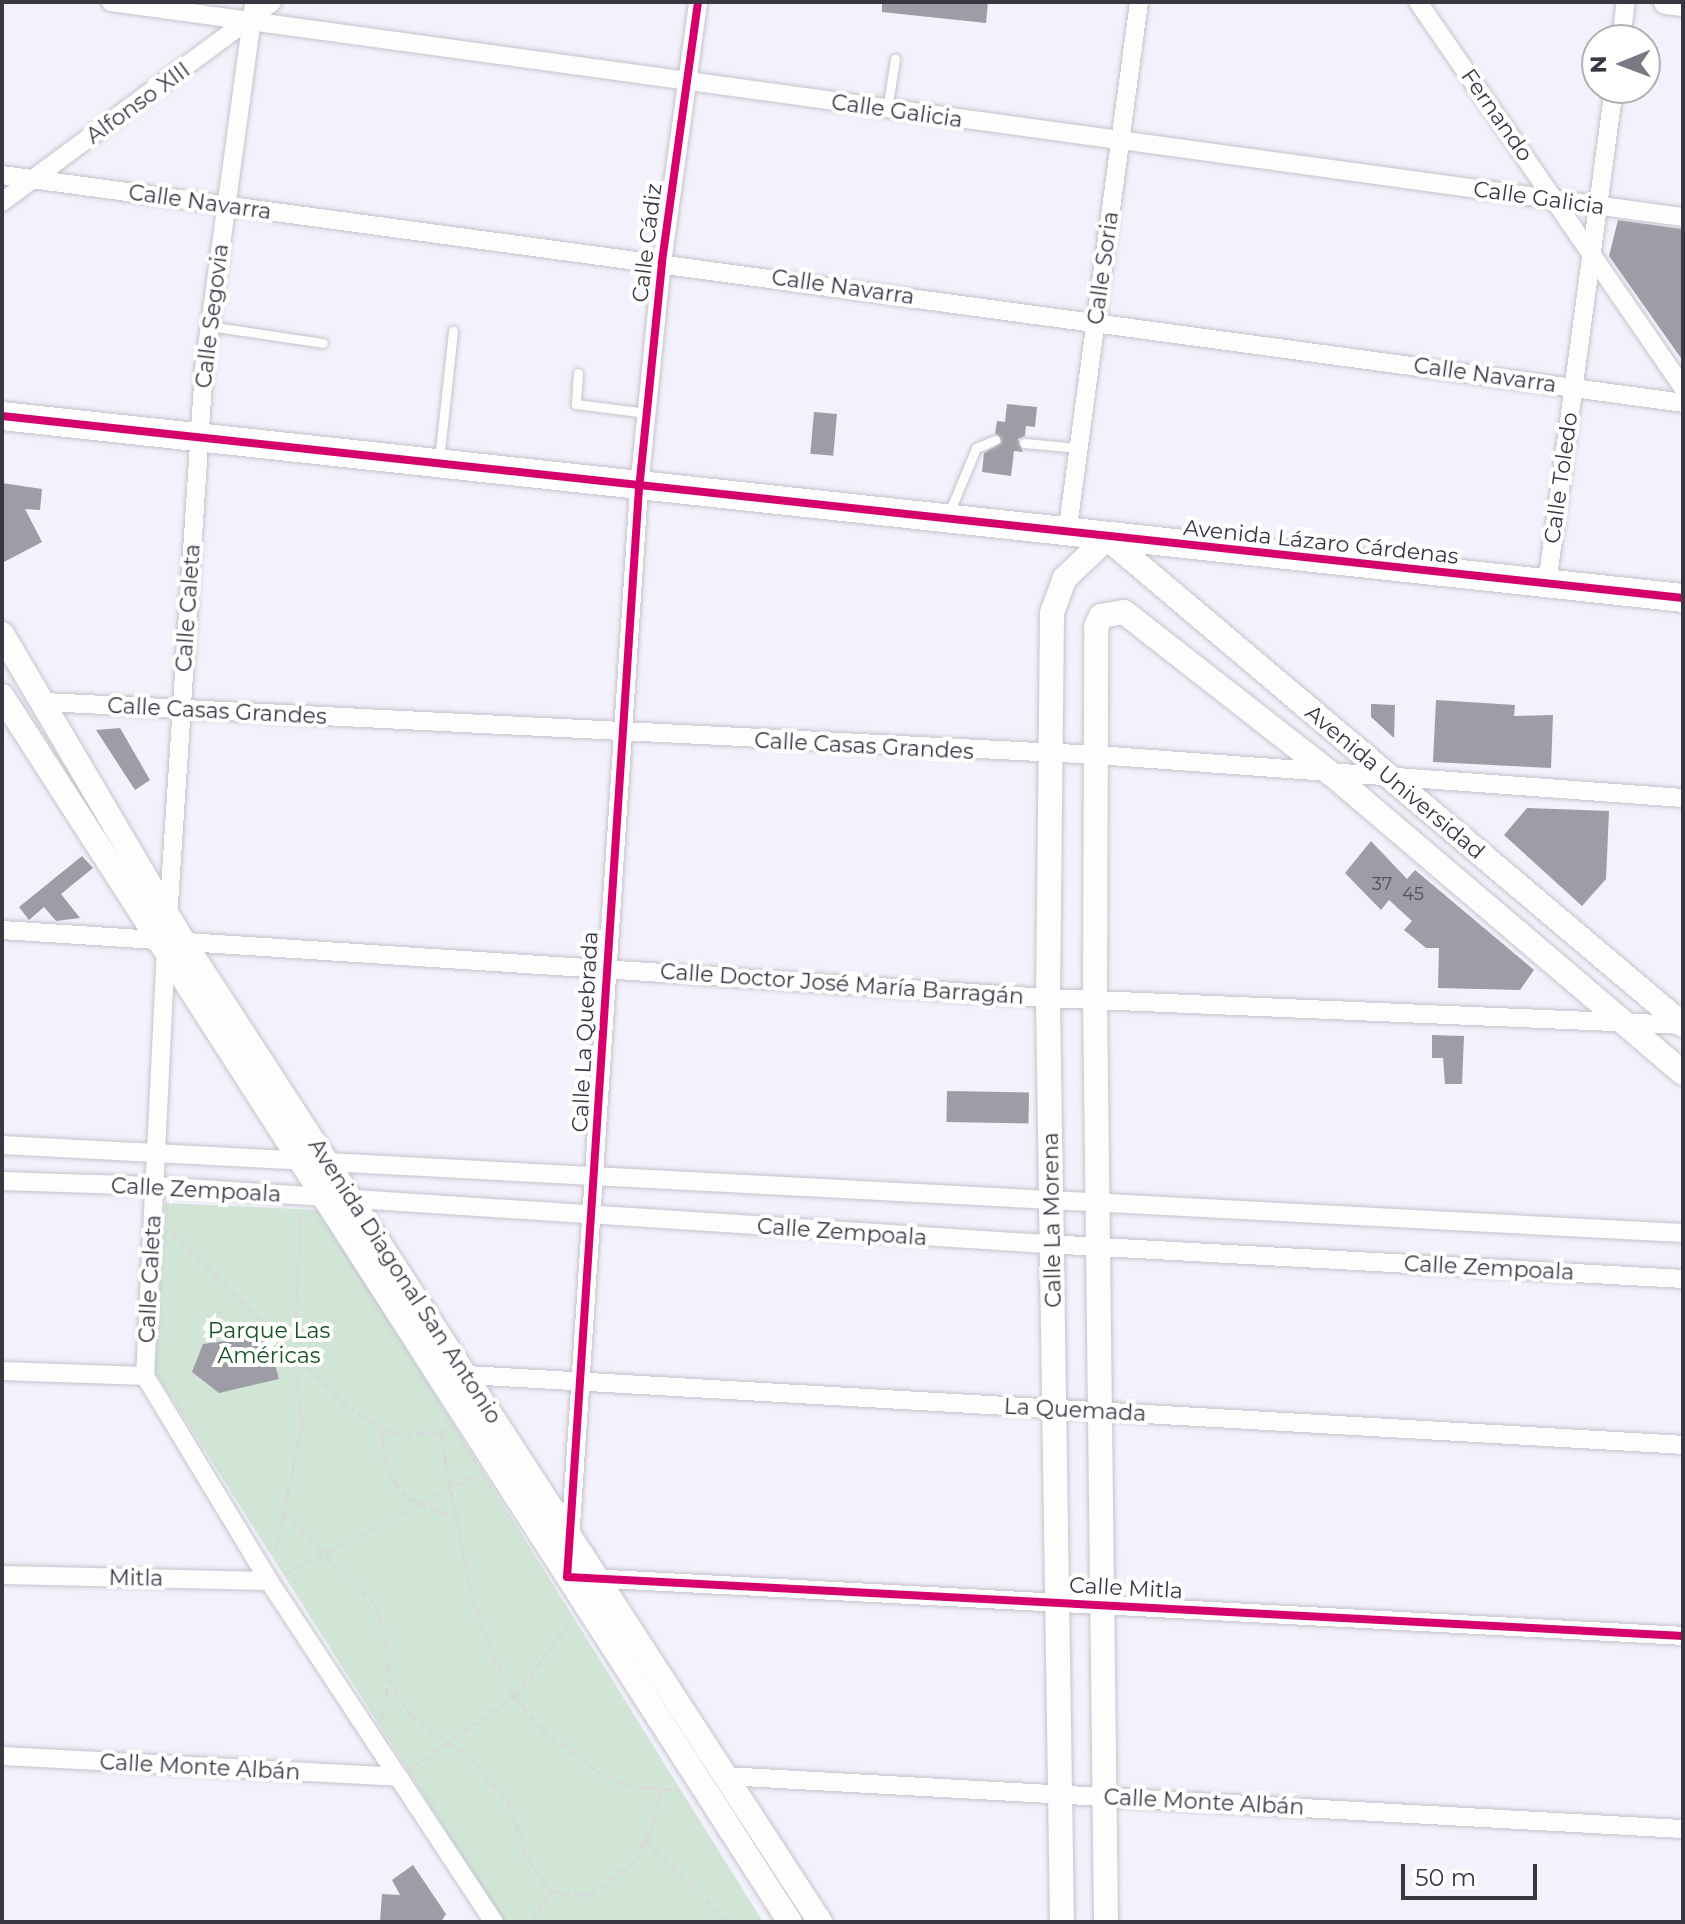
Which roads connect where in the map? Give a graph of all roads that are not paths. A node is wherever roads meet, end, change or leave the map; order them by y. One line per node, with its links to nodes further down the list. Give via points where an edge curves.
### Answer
1 (111, 2): 9 (street, Calle Galicia)
2 (272, 2): 9 (street, Alfonso XIII)
3 (698, 2): 12 (street, Calle Cádiz)
4 (1139, 2): 15 (street, Calle Soria)
5 (1418, 2): 18 (street, Fernando)
6 (1626, 2): 10 (street)
7 (1666, 2): 8 (street)
8 (1683, 4)
9 (253, 11): 12 (street, Calle Galicia); 17 (street, Alfonso XIII); 20 (street, Calle Segovia)
10 (1623, 24)
11 (895, 59): 14 (lane)
12 (687, 82): 14 (street, Calle Galicia); 24 (street, Calle Cádiz)
13 (1612, 104): 21 (street, Calle Toledo)
14 (887, 110): 15 (street, Calle Galicia)
15 (1120, 142): 18 (street, Calle Galicia); 25 (street, Calle Soria)
16 (2, 175): 17 (street, Calle Navarra)
17 (33, 179): 19 (street, Alfonso XIII); 20 (street, Calle Navarra)
18 (1557, 200): 21 (street, Calle Galicia); 23 (street, Fernando)
19 (2, 202)
20 (226, 205): 24 (street, Calle Navarra); 26 (street, Calle Segovia)
21 (1599, 206): 22 (street, Calle Galicia); 23 (street, Calle Toledo)
22 (1683, 217)
23 (1592, 250): 30 (street, Calle Toledo); 31 (street, Fernando)
24 (662, 263): 25 (street, Calle Navarra); 33 (street, Calle Cádiz)
25 (1096, 321): 30 (street, Calle Navarra); 38 (street, Calle Soria)
26 (209, 326): 28 (lane); 35 (street, Calle Segovia)
27 (453, 331): 39 (lane)
28 (323, 343)
29 (578, 373): 33 (lane, via 576,404)
30 (1574, 387): 32 (street, Calle Navarra); 44 (street, Calle Toledo)
31 (1683, 388)
32 (1683, 403)
33 (646, 413): 40 (street, Calle Cádiz)
34 (2, 416): 35 (main road, Avenida Lázaro Cárdenas)
35 (200, 440): 39 (main road, Avenida Lázaro Cárdenas); 50 (street, Calle Caleta)
36 (995, 440): 41 (lane, via 976,448)
37 (1024, 443): 38 (lane)
38 (1079, 448): 42 (street, Calle Soria)
39 (438, 467): 40 (main road, Avenida Lázaro Cárdenas)
40 (639, 488): 41 (main road, Avenida Lázaro Cárdenas); 51 (street, Calle La Quebrada)
41 (945, 521): 42 (main road, Avenida Lázaro Cárdenas)
42 (1067, 534): 43 (main road, Avenida Lázaro Cárdenas)
43 (1107, 538): 44 (main road, Avenida Lázaro Cárdenas); 52 (street, Calle La Morena, via 1076,563 1056,595); 55 (street, Avenida Universidad)
44 (1547, 584): 45 (main road, Avenida Lázaro Cárdenas)
45 (1683, 598)
46 (1124, 612): 53 (street, Calle La Morena, via 1112,611 1096,627); 54 (street, Avenida Universidad)
47 (2, 634): 49 (street, Avenida Diagonal San Antonio)
48 (3, 698): 58 (street, Avenida Diagonal San Antonio)
49 (45, 702): 50 (street, Calle Casas Grandes); 58 (street, Avenida Diagonal San Antonio)
50 (181, 708): 51 (street, Calle Casas Grandes); 58 (street, Calle Caleta)
51 (621, 734): 52 (street, Calle Casas Grandes); 59 (street, Calle La Quebrada)
52 (1052, 755): 53 (street, Calle Casas Grandes); 60 (street, Calle La Morena)
53 (1097, 755): 54 (street, Calle Casas Grandes); 61 (street, Calle La Morena)
54 (1334, 776): 55 (street, Calle Casas Grandes); 62 (street, Avenida Universidad)
55 (1393, 780): 56 (street, Calle Casas Grandes); 63 (street, Avenida Universidad)
56 (1683, 798)
57 (2, 930): 58 (street, Calle Doctor José María Barragán)
58 (168, 939): 59 (street, Calle Doctor José María Barragán); 66 (street, Calle Caleta); 67 (street, Avenida Diagonal San Antonio); 68 (street, Avenida Diagonal San Antonio)
59 (607, 969): 60 (street, Calle Doctor José María Barragán); 69 (street, Calle La Quebrada)
60 (1048, 998): 61 (street, Calle Doctor José María Barragán); 73 (street, Calle La Morena)
61 (1095, 1000): 62 (street, Calle Doctor José María Barragán); 75 (street, Calle La Morena)
62 (1623, 1022): 63 (street, Calle Doctor José María Barragán); 64 (street, Avenida Universidad)
63 (1683, 1025)
64 (1683, 1073)
65 (2, 1145): 66 (street, Calle Zempoala)
66 (158, 1150): 67 (street, Calle Zempoala); 71 (street, Calle Caleta)
67 (298, 1161): 68 (street, Calle Zempoala); 72 (street, Avenida Diagonal San Antonio)
68 (328, 1163): 69 (street, Calle Zempoala); 74 (street, Avenida Diagonal San Antonio)
69 (594, 1177): 73 (street, Calle Zempoala); 76 (street, Calle La Quebrada)
70 (2, 1181): 71 (street, Calle Zempoala)
71 (156, 1186): 72 (street, Calle Zempoala); 83 (street, Calle Caleta)
72 (312, 1197): 74 (street, Calle Zempoala); 90 (street, Avenida Diagonal San Antonio)
73 (1052, 1199): 75 (street, Calle Zempoala); 78 (street, Calle La Morena)
74 (351, 1200): 76 (street, Calle Zempoala); 82 (street, Avenida Diagonal San Antonio)
75 (1099, 1202): 77 (street, Calle Zempoala); 79 (street, Calle La Morena)
76 (591, 1216): 78 (street, Calle Zempoala); 84 (street, Calle La Quebrada)
77 (1683, 1233)
78 (1053, 1245): 79 (street, Calle Zempoala); 85 (street, Calle La Morena)
79 (1099, 1247): 80 (street, Calle Zempoala); 86 (street, Calle La Morena)
80 (1683, 1279)
81 (2, 1371): 83 (street)
82 (467, 1375): 84 (street, La Quemada); 88 (street, Avenida Diagonal San Antonio)
83 (145, 1376): 92 (street, Calle Caleta)
84 (579, 1383): 85 (street, La Quemada); 88 (street, Calle La Quebrada)
85 (1054, 1409): 86 (street, La Quemada); 93 (street, Calle La Morena)
86 (1100, 1411): 87 (street, La Quemada); 94 (street, Calle La Morena)
87 (1683, 1445)
88 (570, 1536): 90 (street, Calle La Quebrada); 91 (street, Avenida Diagonal San Antonio)
89 (2, 1575): 92 (street, Mitla)
90 (567, 1577): 91 (street, Calle Mitla); 98 (street, Avenida Diagonal San Antonio)
91 (597, 1578): 93 (street, Calle Mitla); 98 (street, Avenida Diagonal San Antonio)
92 (269, 1581): 97 (street, Calle Caleta)
93 (1057, 1603): 94 (street, Calle Mitla); 99 (street, Calle La Morena)
94 (1102, 1605): 95 (street, Calle Mitla); 100 (street, Calle La Morena)
95 (1683, 1636)
96 (2, 1756): 97 (street, Calle Monte Albán)
97 (398, 1777): 102 (street, Calle Caleta)
98 (715, 1783): 99 (street, Calle Monte Albán); 103 (street, Avenida Diagonal San Antonio); 104 (street, Avenida Diagonal San Antonio)
99 (1060, 1794): 100 (street, Calle Monte Albán); 105 (street, Calle La Morena)
100 (1104, 1796): 101 (street, Calle Monte Albán); 106 (street, Calle La Morena)
101 (1683, 1829)
102 (494, 1922)
103 (790, 1922)
104 (820, 1922)
105 (1062, 1922)
106 (1106, 1922)

